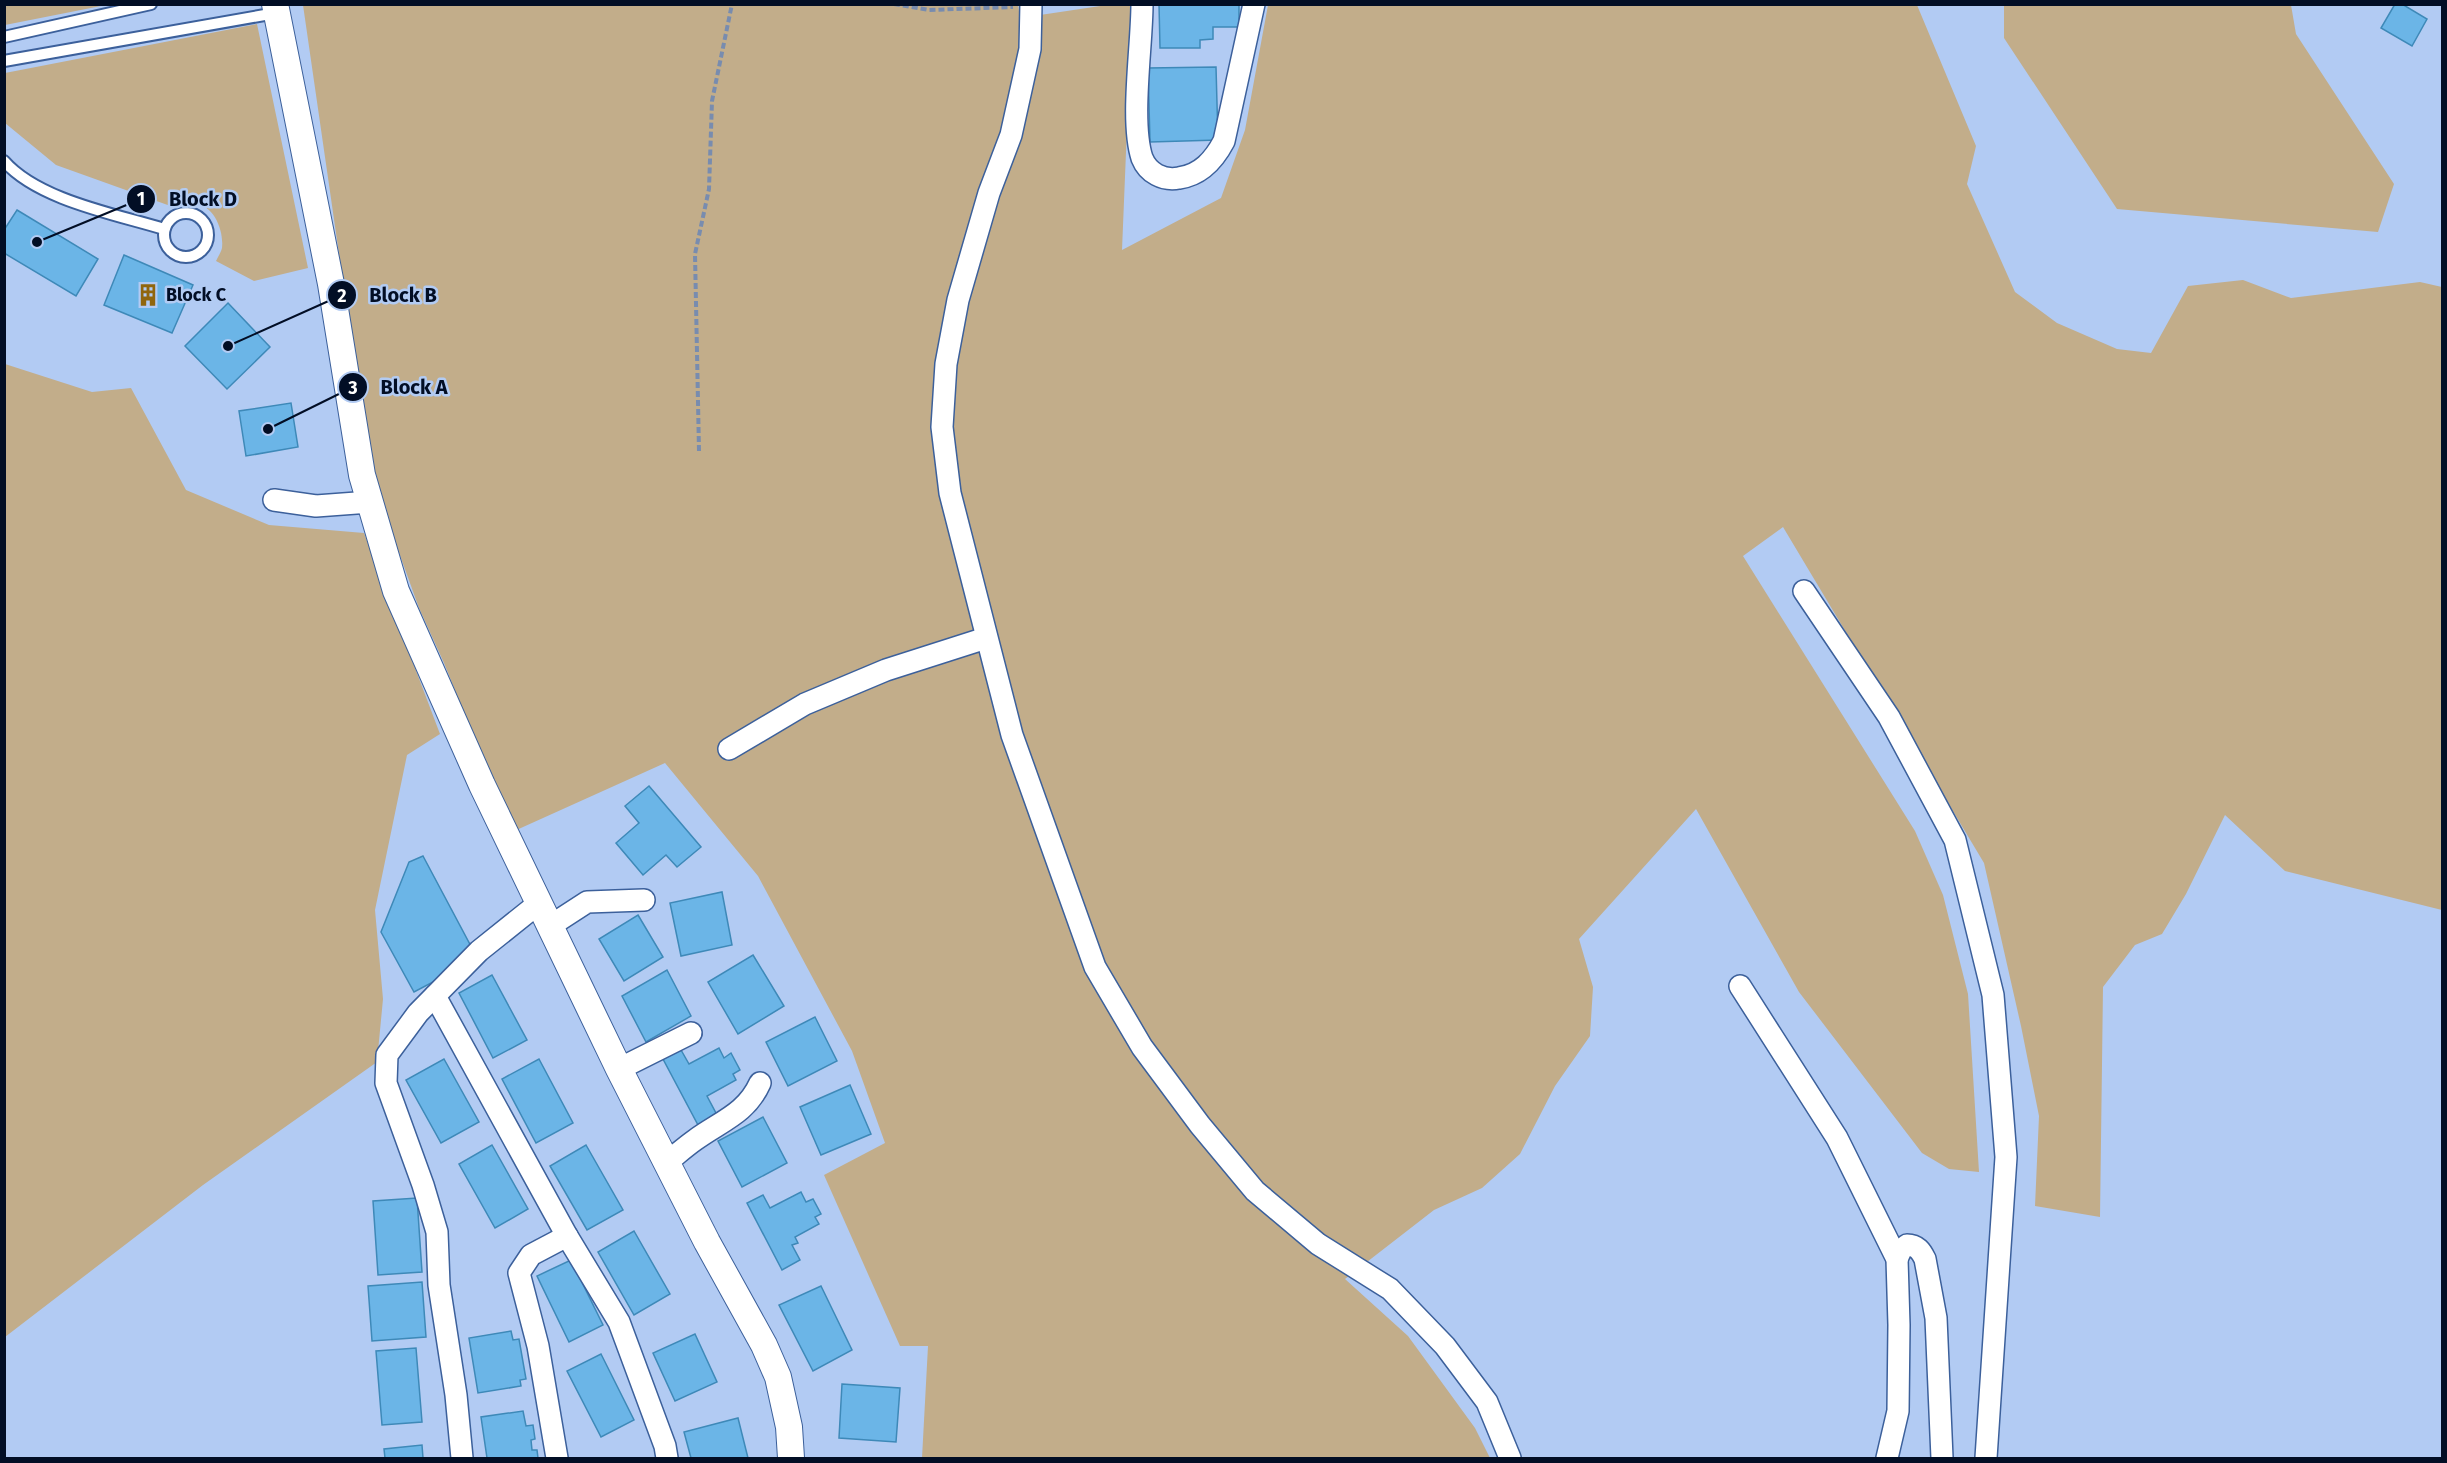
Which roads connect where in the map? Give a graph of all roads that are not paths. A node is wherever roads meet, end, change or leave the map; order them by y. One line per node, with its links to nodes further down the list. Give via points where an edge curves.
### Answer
1 (151, 4): 6 (lane)
2 (1142, 4): 3 (street, via 1138,136 1143,160 1154,174 1168,179 1200,170 1215,159 1224,141)
3 (1254, 4)
4 (1027, 6): 13 (street, via 1030,49 1011,135 989,193 958,300 946,364 942,427 950,493)
5 (276, 9): 7 (lane); 11 (street)
6 (4, 37)
7 (4, 61)
8 (4, 161): 9 (lane, via 38,188)
9 (164, 229): 9 (lane, via 165,242 175,254 187,257 204,251 209,230 198,216 172,216)
10 (273, 500): 11 (street, via 316,506)
11 (370, 502): 16 (street, via 396,591)
12 (1804, 591): 33 (street, via 1889,717 1955,840 1993,995 2007,1156)
13 (986, 638): 14 (street, via 886,670 805,704); 30 (street, via 1012,735 1095,968 1142,1047 1255,1191 1318,1244 1390,1289 1445,1346 1487,1402)
14 (729, 749)
15 (644, 900): 17 (street, via 587,902)
16 (539, 903): 17 (street); 19 (street, via 479,951)
17 (550, 926): 21 (street)
18 (1740, 986): 25 (street, via 1837,1138)
19 (435, 996): 24 (street); 26 (street, via 387,1054 385,1069 386,1083 437,1232 439,1285)
20 (691, 1033): 21 (street)
21 (619, 1069): 23 (street)
22 (760, 1083): 23 (street, via 754,1098 727,1121)
23 (666, 1163): 29 (street, via 778,1377)
24 (567, 1236): 27 (street, via 531,1256 519,1274 538,1346); 28 (street, via 619,1322)
25 (1897, 1259): 31 (street, via 1898,1411); 32 (street, via 1906,1245 1913,1245 1925,1259 1936,1318)
26 (462, 1458)
27 (557, 1458)
28 (667, 1458)
29 (791, 1458)
30 (1510, 1458)
31 (1887, 1458)
32 (1942, 1458)
33 (1986, 1458)

